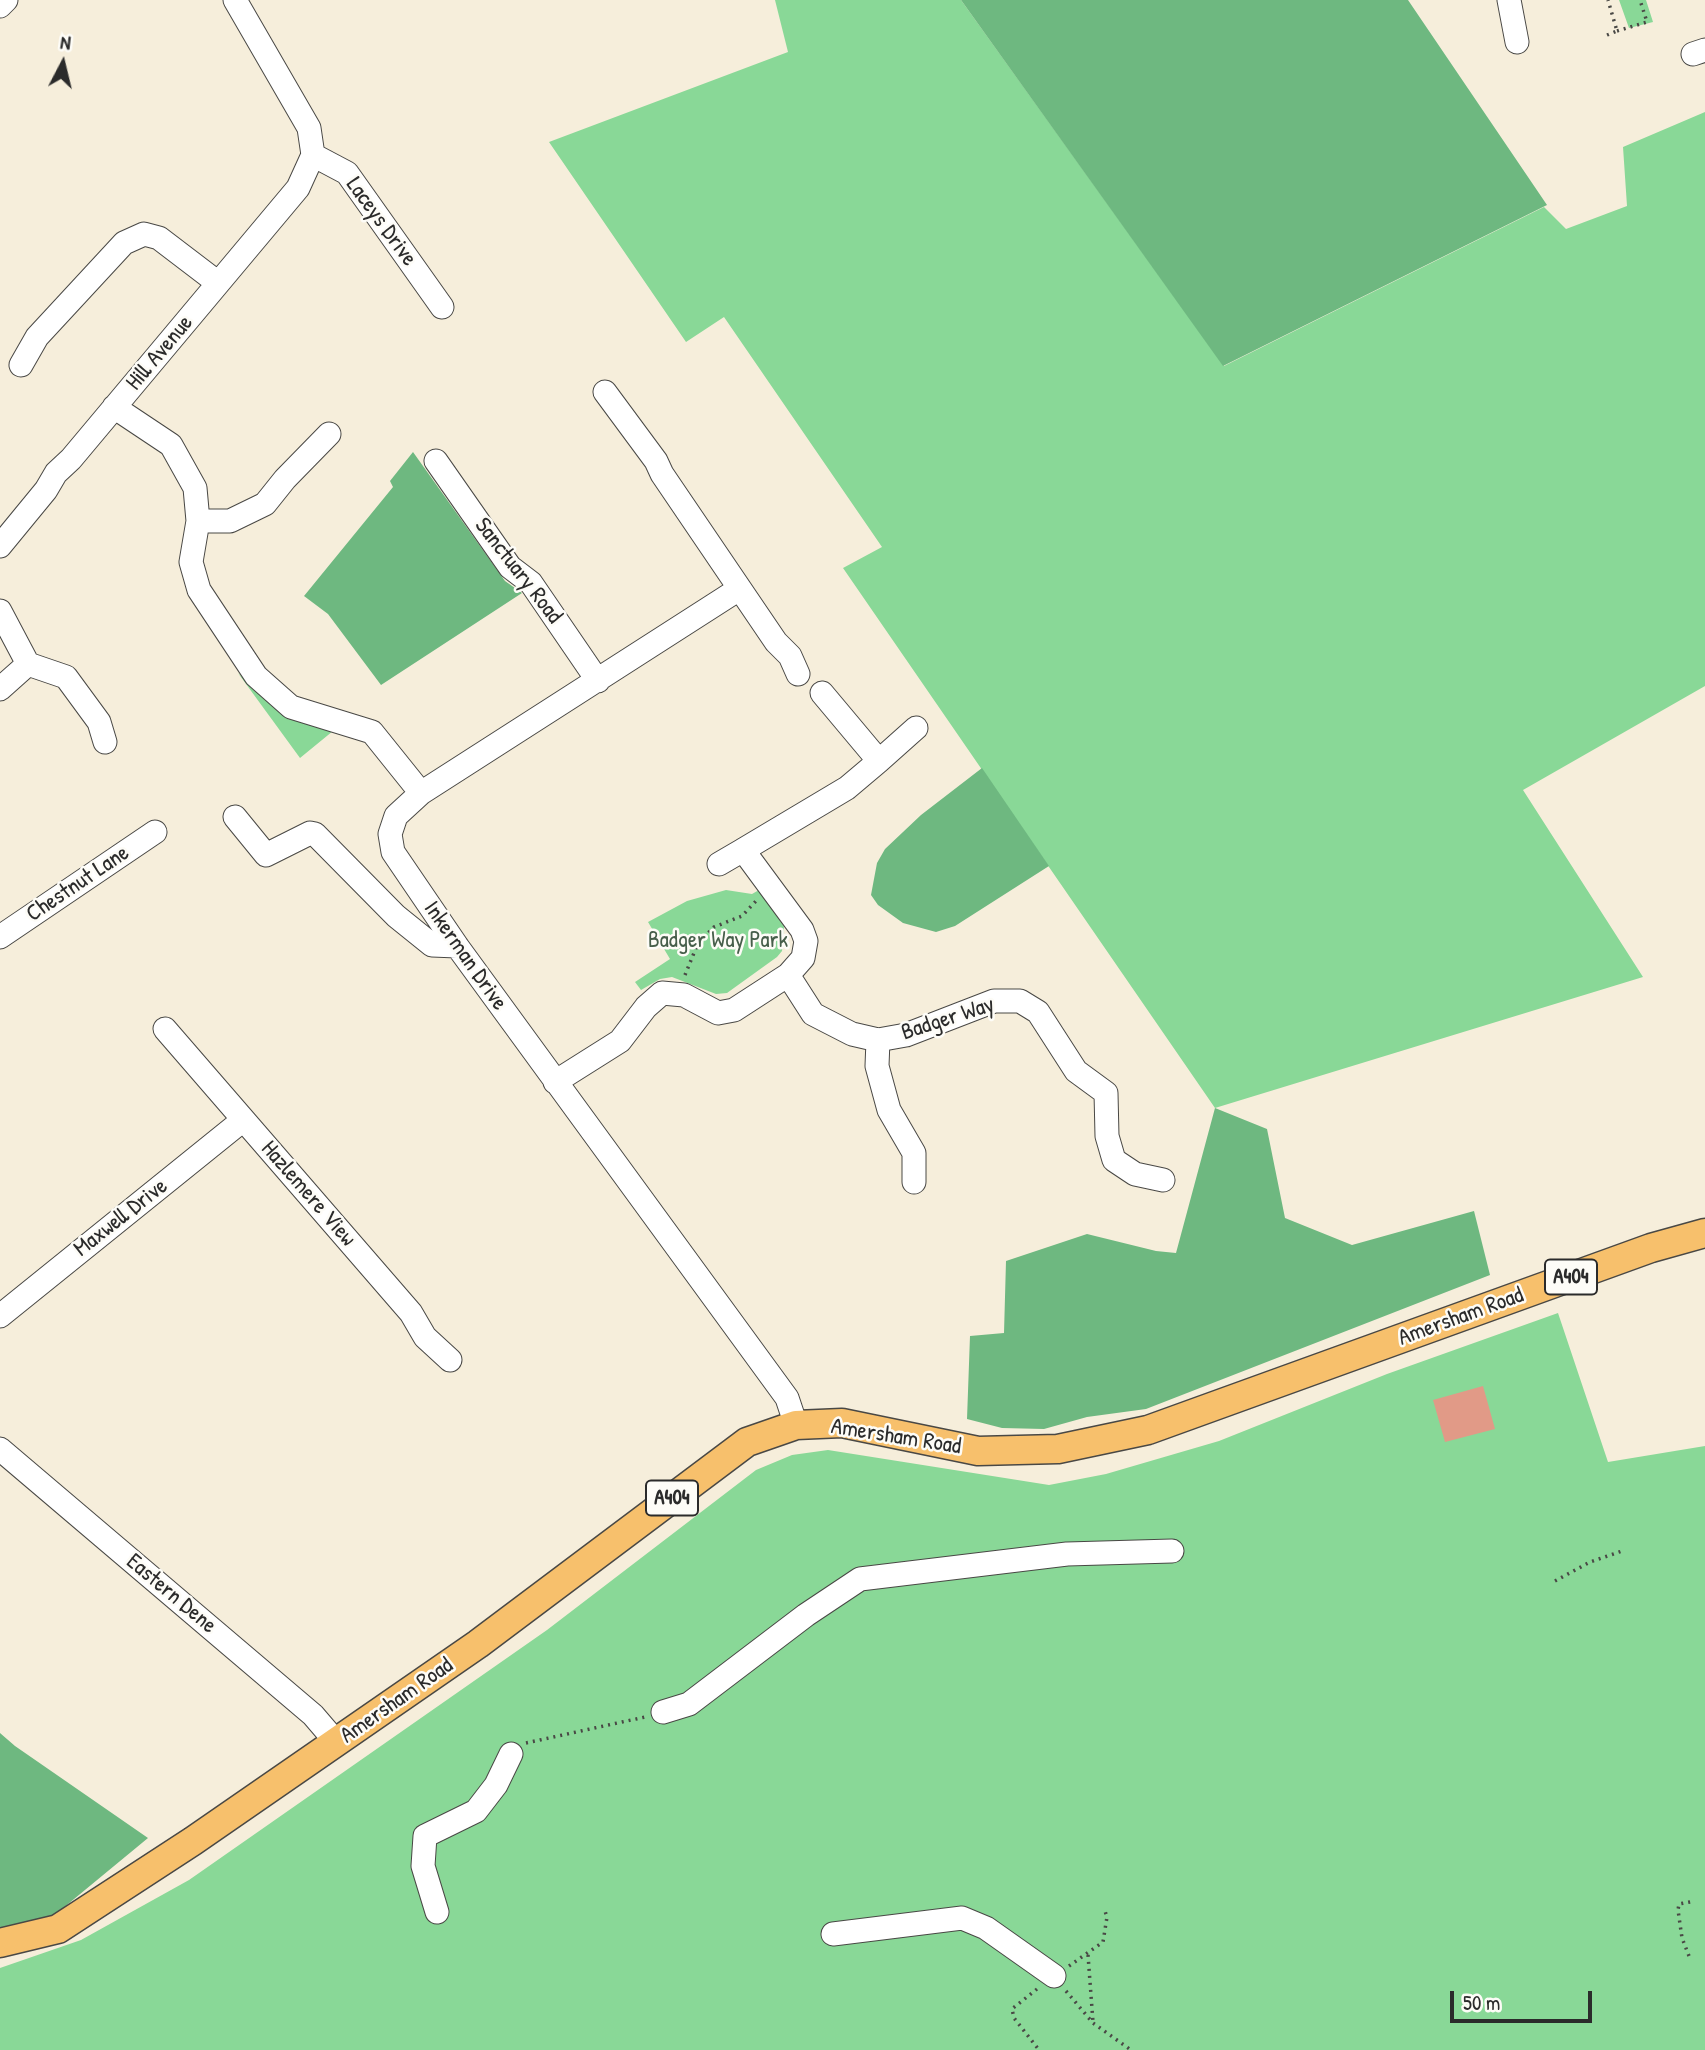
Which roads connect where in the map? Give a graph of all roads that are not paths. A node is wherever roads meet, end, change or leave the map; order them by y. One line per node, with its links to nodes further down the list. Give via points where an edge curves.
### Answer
1 (6, 0): 4 (street)
2 (235, 0): 6 (street, via 309,128)
3 (1509, 0): 5 (street)
4 (0, 6)
5 (1517, 42)
6 (313, 155): 7 (street, Hill Avenue, via 298,188); 8 (street, Laceys Drive, via 347,173)
7 (218, 283): 9 (street, via 159,238 144,234 124,243 37,337); 11 (street, Hill Avenue)
8 (442, 307)
9 (21, 365)
10 (606, 392): 16 (street)
11 (114, 407): 14 (street, via 171,445 195,488); 15 (street, Hill Avenue, via 56,472)
12 (329, 434): 14 (street, via 265,504 230,521)
13 (436, 461): 20 (street, Sanctuary Road, via 510,567 531,583)
14 (198, 521): 26 (street, via 191,562 199,590 256,676 291,707 373,732)
15 (0, 546)
16 (739, 589): 19 (street, via 790,656); 20 (street, Inkerman Drive)
17 (0, 611): 18 (street)
18 (27, 664): 21 (street); 24 (street, via 66,677 99,722)
19 (798, 674)
20 (598, 681): 26 (street, Inkerman Drive)
21 (0, 689)
22 (822, 693): 25 (street)
23 (916, 728): 25 (street)
24 (105, 742)
25 (879, 761): 29 (street, via 847,788)
26 (421, 793): 32 (street, Inkerman Drive, via 396,816 390,834 393,852)
27 (235, 817): 32 (street, via 266,855 315,834 396,916 432,945)
28 (155, 832): 31 (street, Chestnut Lane)
29 (743, 850): 30 (street); 33 (street, via 802,930 806,941 803,958)
30 (719, 864)
31 (0, 937)
32 (457, 946): 36 (street, Inkerman Drive)
33 (789, 975): 35 (street, Badger Way, via 813,1014 852,1034); 36 (street, via 734,1010 718,1013 684,995 662,993 620,1041)
34 (165, 1029): 37 (street, Hazlemere View)
35 (878, 1040): 38 (street, Badger Way, via 906,1035 994,1001 1020,1001 1038,1012 1076,1071 1106,1093 1107,1136 1114,1160 1135,1174); 39 (street, Badger Way, via 877,1066 889,1110 914,1153)
36 (555, 1082): 43 (street, Inkerman Drive, via 787,1398)
37 (243, 1120): 41 (street, Maxwell Drive); 42 (street, Hazlemere View, via 411,1313 425,1337)
38 (1163, 1180)
39 (914, 1182)
40 (1705, 1233): 43 (main road, Amersham Road / A404, via 1651,1248 1148,1430 1058,1449 978,1451 842,1423)
41 (0, 1316)
42 (450, 1360)
43 (796, 1425): 47 (main road, Amersham Road / A404, via 747,1443)
44 (0, 1449): 47 (street, Eastern Dene, via 313,1715)
45 (1172, 1551): 46 (street, via 1067,1554 860,1579 689,1704)
46 (663, 1712)
47 (337, 1744): 51 (main road, Amersham Road / A404, via 58,1929)
48 (511, 1754): 49 (street, via 476,1811 425,1836 424,1866)
49 (437, 1912)
50 (834, 1934): 52 (street, via 962,1918 1007,1941)
51 (0, 1943)
52 (1054, 1976)

